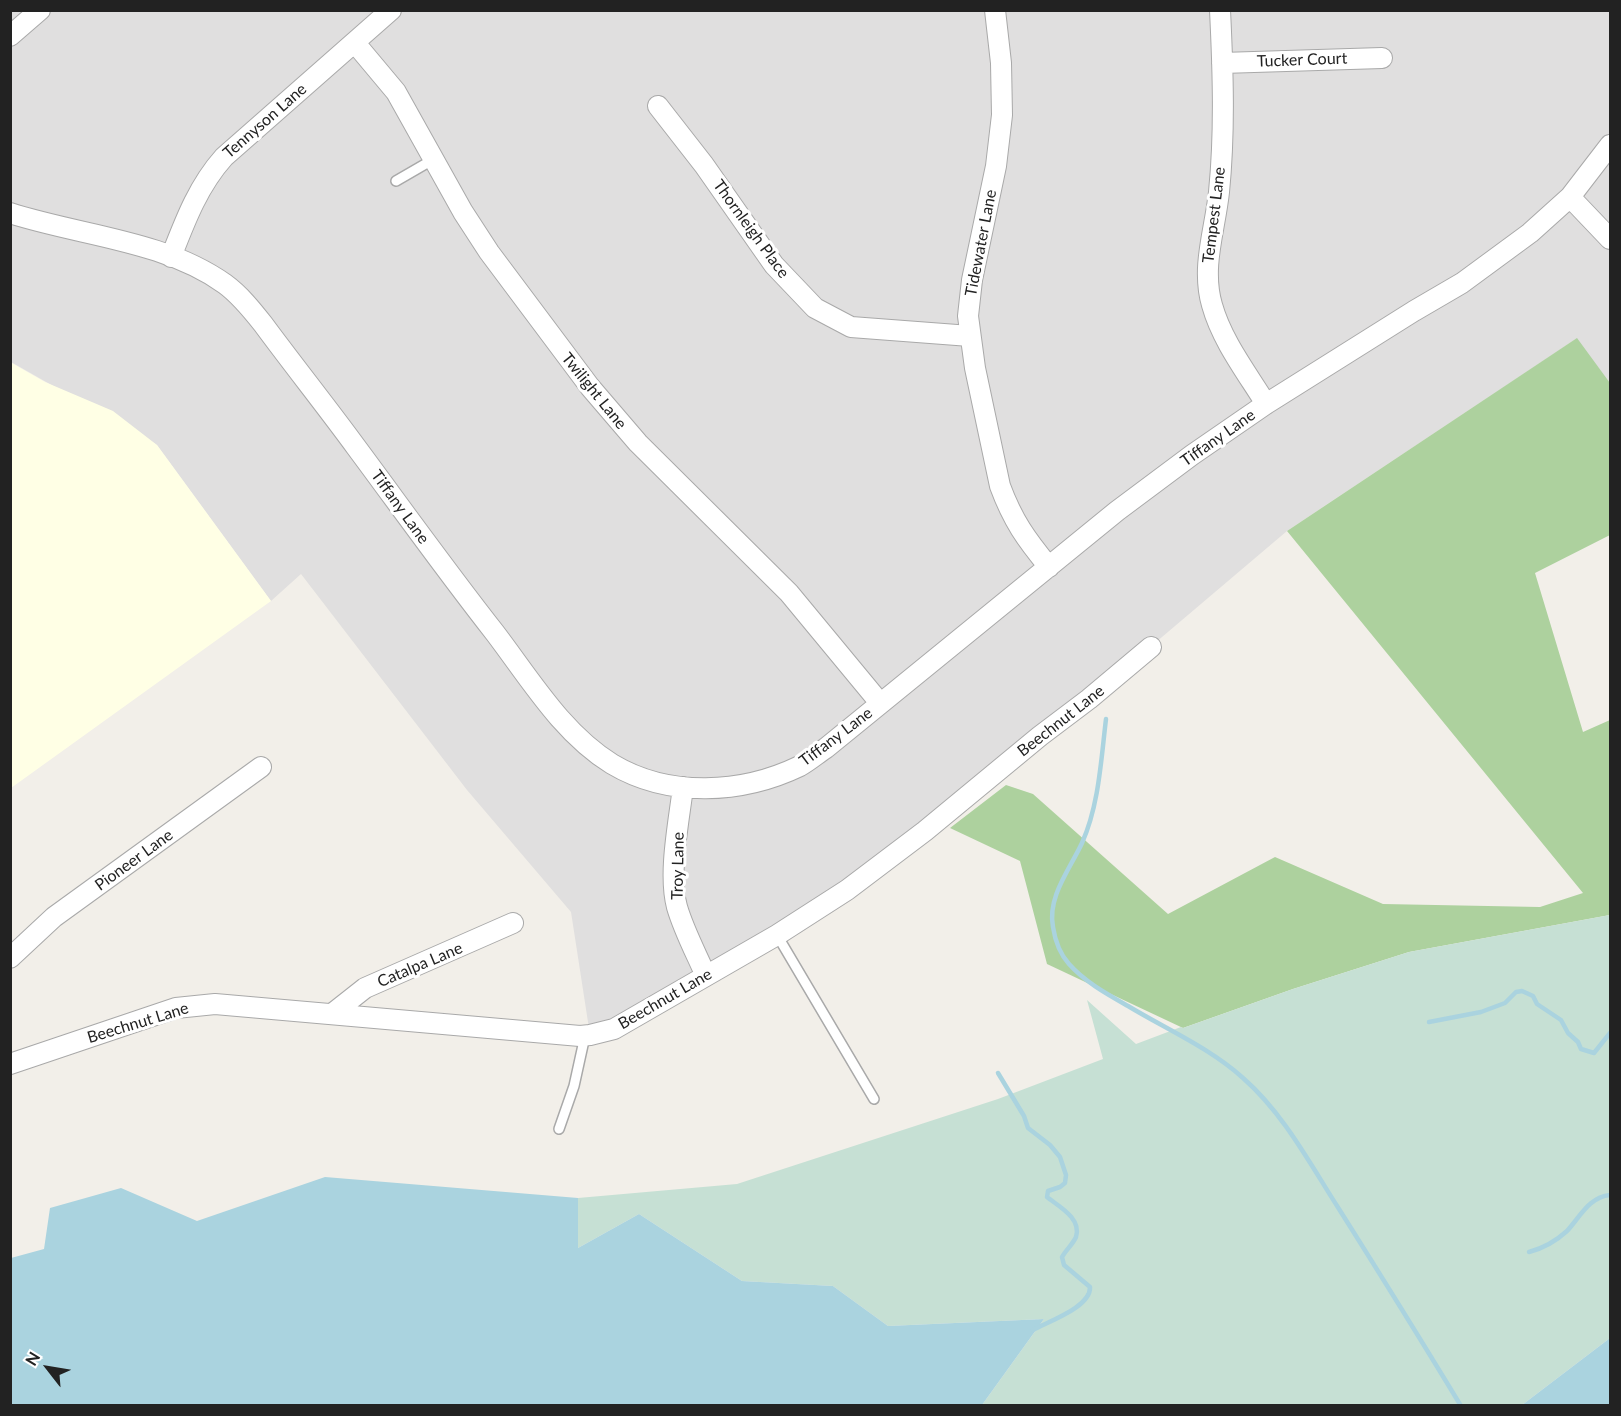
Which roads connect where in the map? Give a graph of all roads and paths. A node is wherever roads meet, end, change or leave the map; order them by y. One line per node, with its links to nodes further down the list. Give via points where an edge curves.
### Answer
1 (40, 10): 5 (street)
2 (392, 10): 6 (street, Tennyson Lane)
3 (995, 10): 17 (street, Tidewater Lane, via 1002,115 996,166 972,280)
4 (1220, 10): 8 (street, Tempest Lane)
5 (10, 36)
6 (355, 43): 11 (street, Twilight Lane, via 396,92); 16 (street, Tennyson Lane, via 240,140 210,173 192,204)
7 (1382, 58): 8 (street, Tucker Court)
8 (1222, 63): 18 (street, Tempest Lane, via 1224,121 1208,284 1212,306 1228,343)
9 (658, 106): 17 (street, Thornleigh Place, via 774,265 815,308 851,327)
10 (1611, 145): 13 (street, Tiffany Lane)
11 (434, 159): 12 (lane); 21 (street, Twilight Lane, via 489,252 595,393 638,443 789,593)
12 (396, 181)
13 (1570, 197): 15 (street); 18 (street, Tiffany Lane, via 1530,233 1462,283)
14 (10, 213): 16 (street, Tiffany Lane)
15 (1611, 239)
16 (171, 257): 23 (street, Tiffany Lane, via 225,284 246,302 570,729 590,748 636,776)
17 (970, 336): 19 (street, Tidewater Lane, via 1000,486 1022,534)
18 (1266, 404): 19 (street, Tiffany Lane, via 1117,511)
19 (1049, 567): 21 (street, Tiffany Lane)
20 (1151, 647): 25 (street, Beechnut Lane, via 909,844)
21 (880, 703): 23 (street, Tiffany Lane, via 818,754 774,777 717,789)
22 (261, 767): 26 (street, Pioneer Lane, via 54,917)
23 (683, 787): 27 (street, Troy Lane, via 676,845 677,906)
24 (513, 923): 28 (street, Catalpa Lane, via 365,988)
25 (777, 935): 27 (street, Beechnut Lane); 31 (lane)
26 (10, 958)
27 (706, 976): 29 (street, Beechnut Lane, via 628,1023)
28 (332, 1014): 29 (street, Beechnut Lane); 30 (street, Beechnut Lane, via 215,1004 176,1008)
29 (585, 1036): 32 (lane, via 574,1086)
30 (10, 1064)
31 (874, 1099)
32 (559, 1128)

